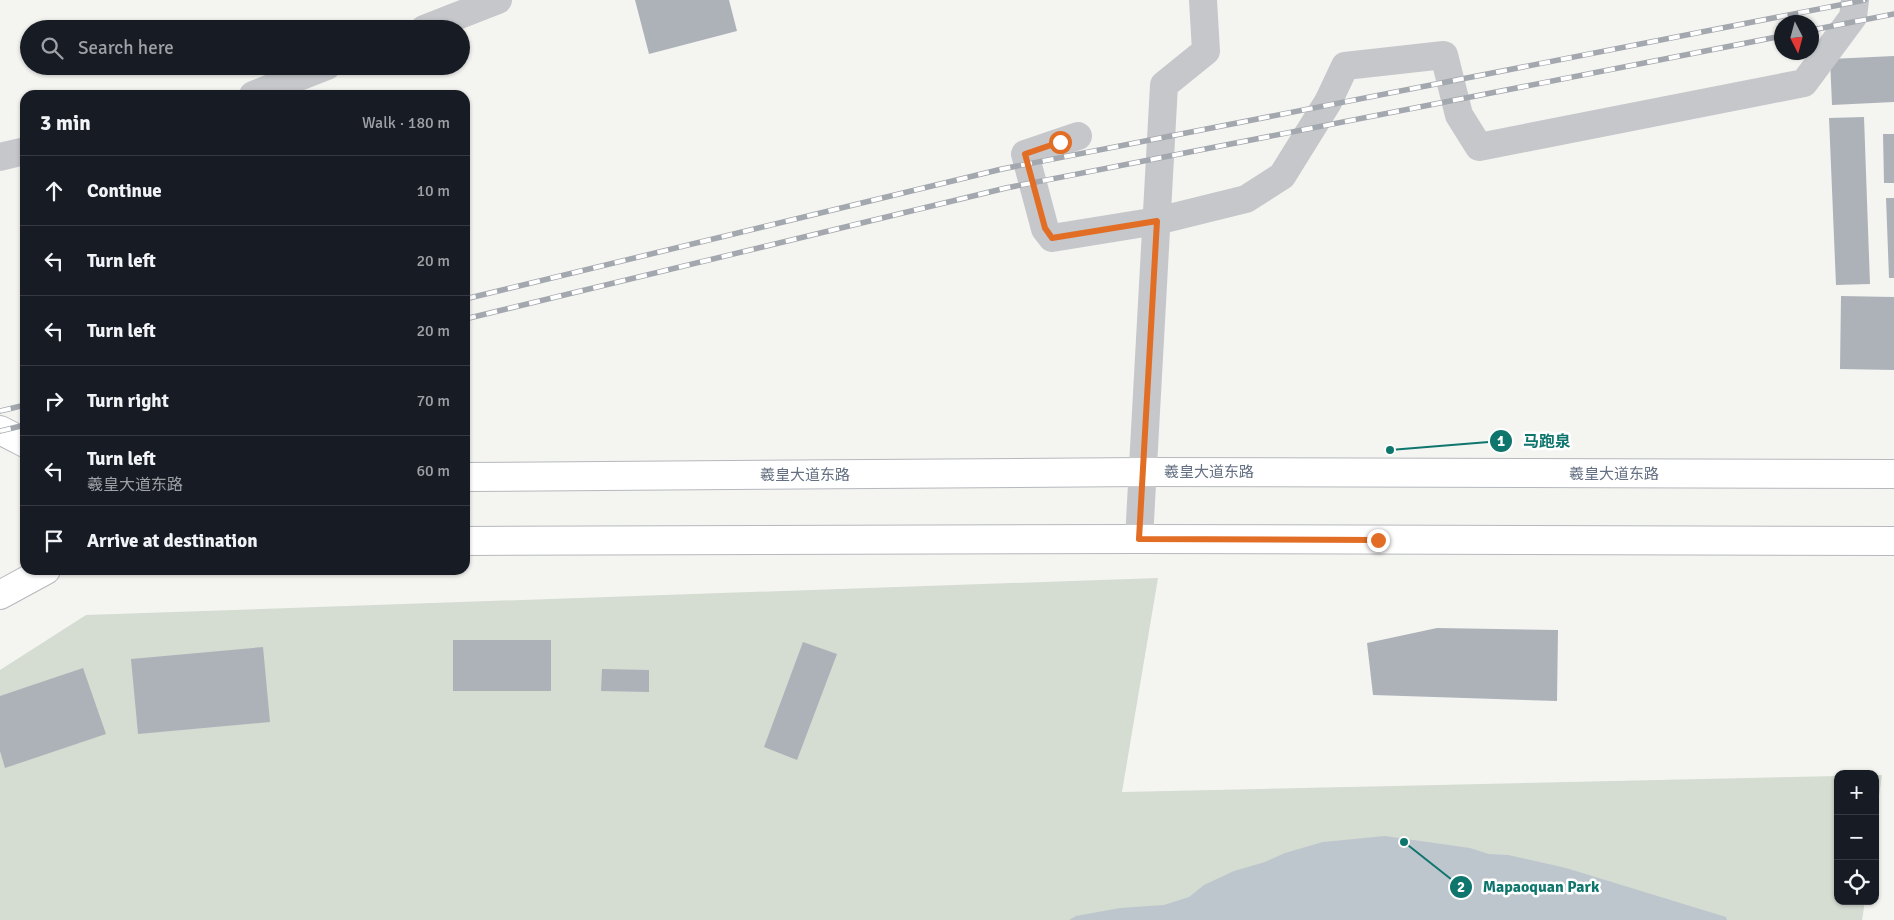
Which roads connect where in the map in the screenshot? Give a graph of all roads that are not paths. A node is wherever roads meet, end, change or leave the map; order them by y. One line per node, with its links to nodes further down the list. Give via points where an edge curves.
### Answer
1 (498, 0): 4 (street)
2 (1203, 0): 10 (street, via 1206,51 1164,85)
3 (1855, 0): 10 (street, via 1853,17 1804,83 1479,147 1459,115 1444,55 1345,66 1328,102 1282,176 1246,199)
4 (447, 20)
5 (304, 75): 6 (street)
6 (266, 90)
7 (1078, 136): 10 (street, via 1025,154 1045,228 1052,238)
8 (20, 152): 9 (street)
9 (0, 157)
10 (1157, 221): 13 (street)
11 (0, 430): 12 (main road)
12 (20, 440)
13 (1143, 472): 14 (main road, 羲皇大道东路); 15 (main road, 羲皇大道东路); 16 (street)
14 (1894, 474)
15 (470, 477)
16 (1139, 539): 17 (main road); 18 (main road)
17 (470, 541)
18 (1894, 541)
19 (37, 575): 20 (main road)
20 (0, 595)

